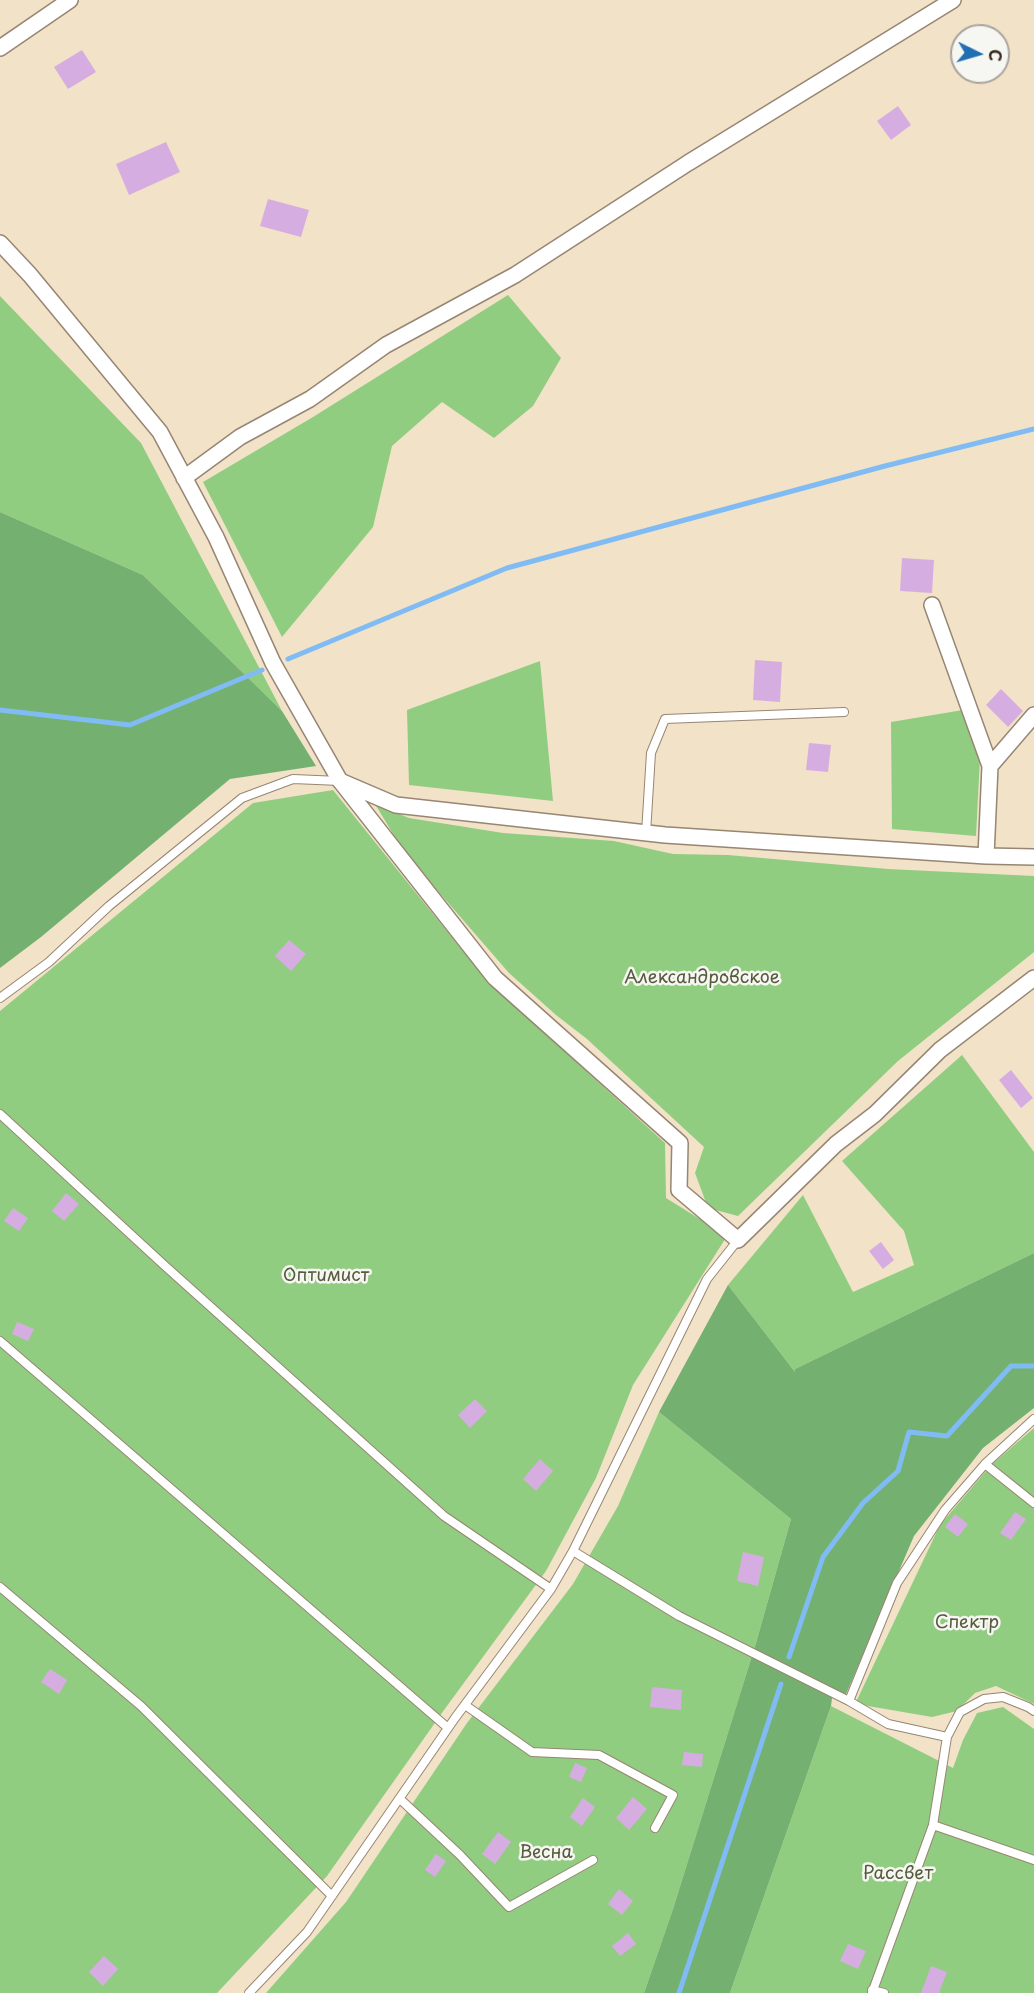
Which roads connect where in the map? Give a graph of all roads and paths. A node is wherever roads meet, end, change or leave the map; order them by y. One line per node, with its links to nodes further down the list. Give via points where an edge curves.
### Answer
1 (70, 0): 3 (street)
2 (953, 0): 5 (street, via 514,275 386,345 310,399 240,437)
3 (0, 48)
4 (0, 243): 5 (street, via 160,432)
5 (184, 478): 10 (street, via 216,537 273,663)
6 (932, 605): 9 (street)
7 (844, 712): 11 (lane, via 665,719 651,753)
8 (1034, 715): 9 (street)
9 (990, 766): 12 (street)
10 (340, 781): 11 (street, via 396,804); 15 (lane, via 293,779 242,798 109,906 49,962); 17 (street, via 495,978 680,1143 680,1190)
11 (646, 833): 12 (street)
12 (986, 856): 13 (street)
13 (1034, 857)
14 (1034, 978): 17 (street, via 940,1050)
15 (0, 998)
16 (0, 1114): 24 (lane, via 444,1516)
17 (738, 1240): 22 (lane, via 707,1279)
18 (0, 1341): 28 (lane)
19 (1034, 1419): 20 (lane)
20 (985, 1464): 21 (lane); 25 (lane, via 945,1510 897,1583)
21 (1034, 1503)
22 (573, 1551): 24 (lane); 25 (lane, via 679,1616)
23 (0, 1587): 35 (lane, via 141,1706)
24 (551, 1589): 26 (lane)
25 (849, 1701): 29 (lane, via 888,1724)
26 (465, 1705): 28 (lane); 32 (lane, via 532,1752 599,1755 673,1795)
27 (1034, 1711): 29 (lane, via 1003,1697 984,1699 960,1712)
28 (448, 1728): 30 (lane)
29 (947, 1737): 31 (lane)
30 (400, 1799): 33 (lane, via 509,1907); 35 (lane)
31 (933, 1824): 34 (lane); 36 (lane)
32 (655, 1828)
33 (593, 1860)
34 (1034, 1860)
35 (332, 1896): 37 (lane, via 307,1932)
36 (872, 1992): 38 (lane)
37 (249, 1993)
38 (884, 1993)

